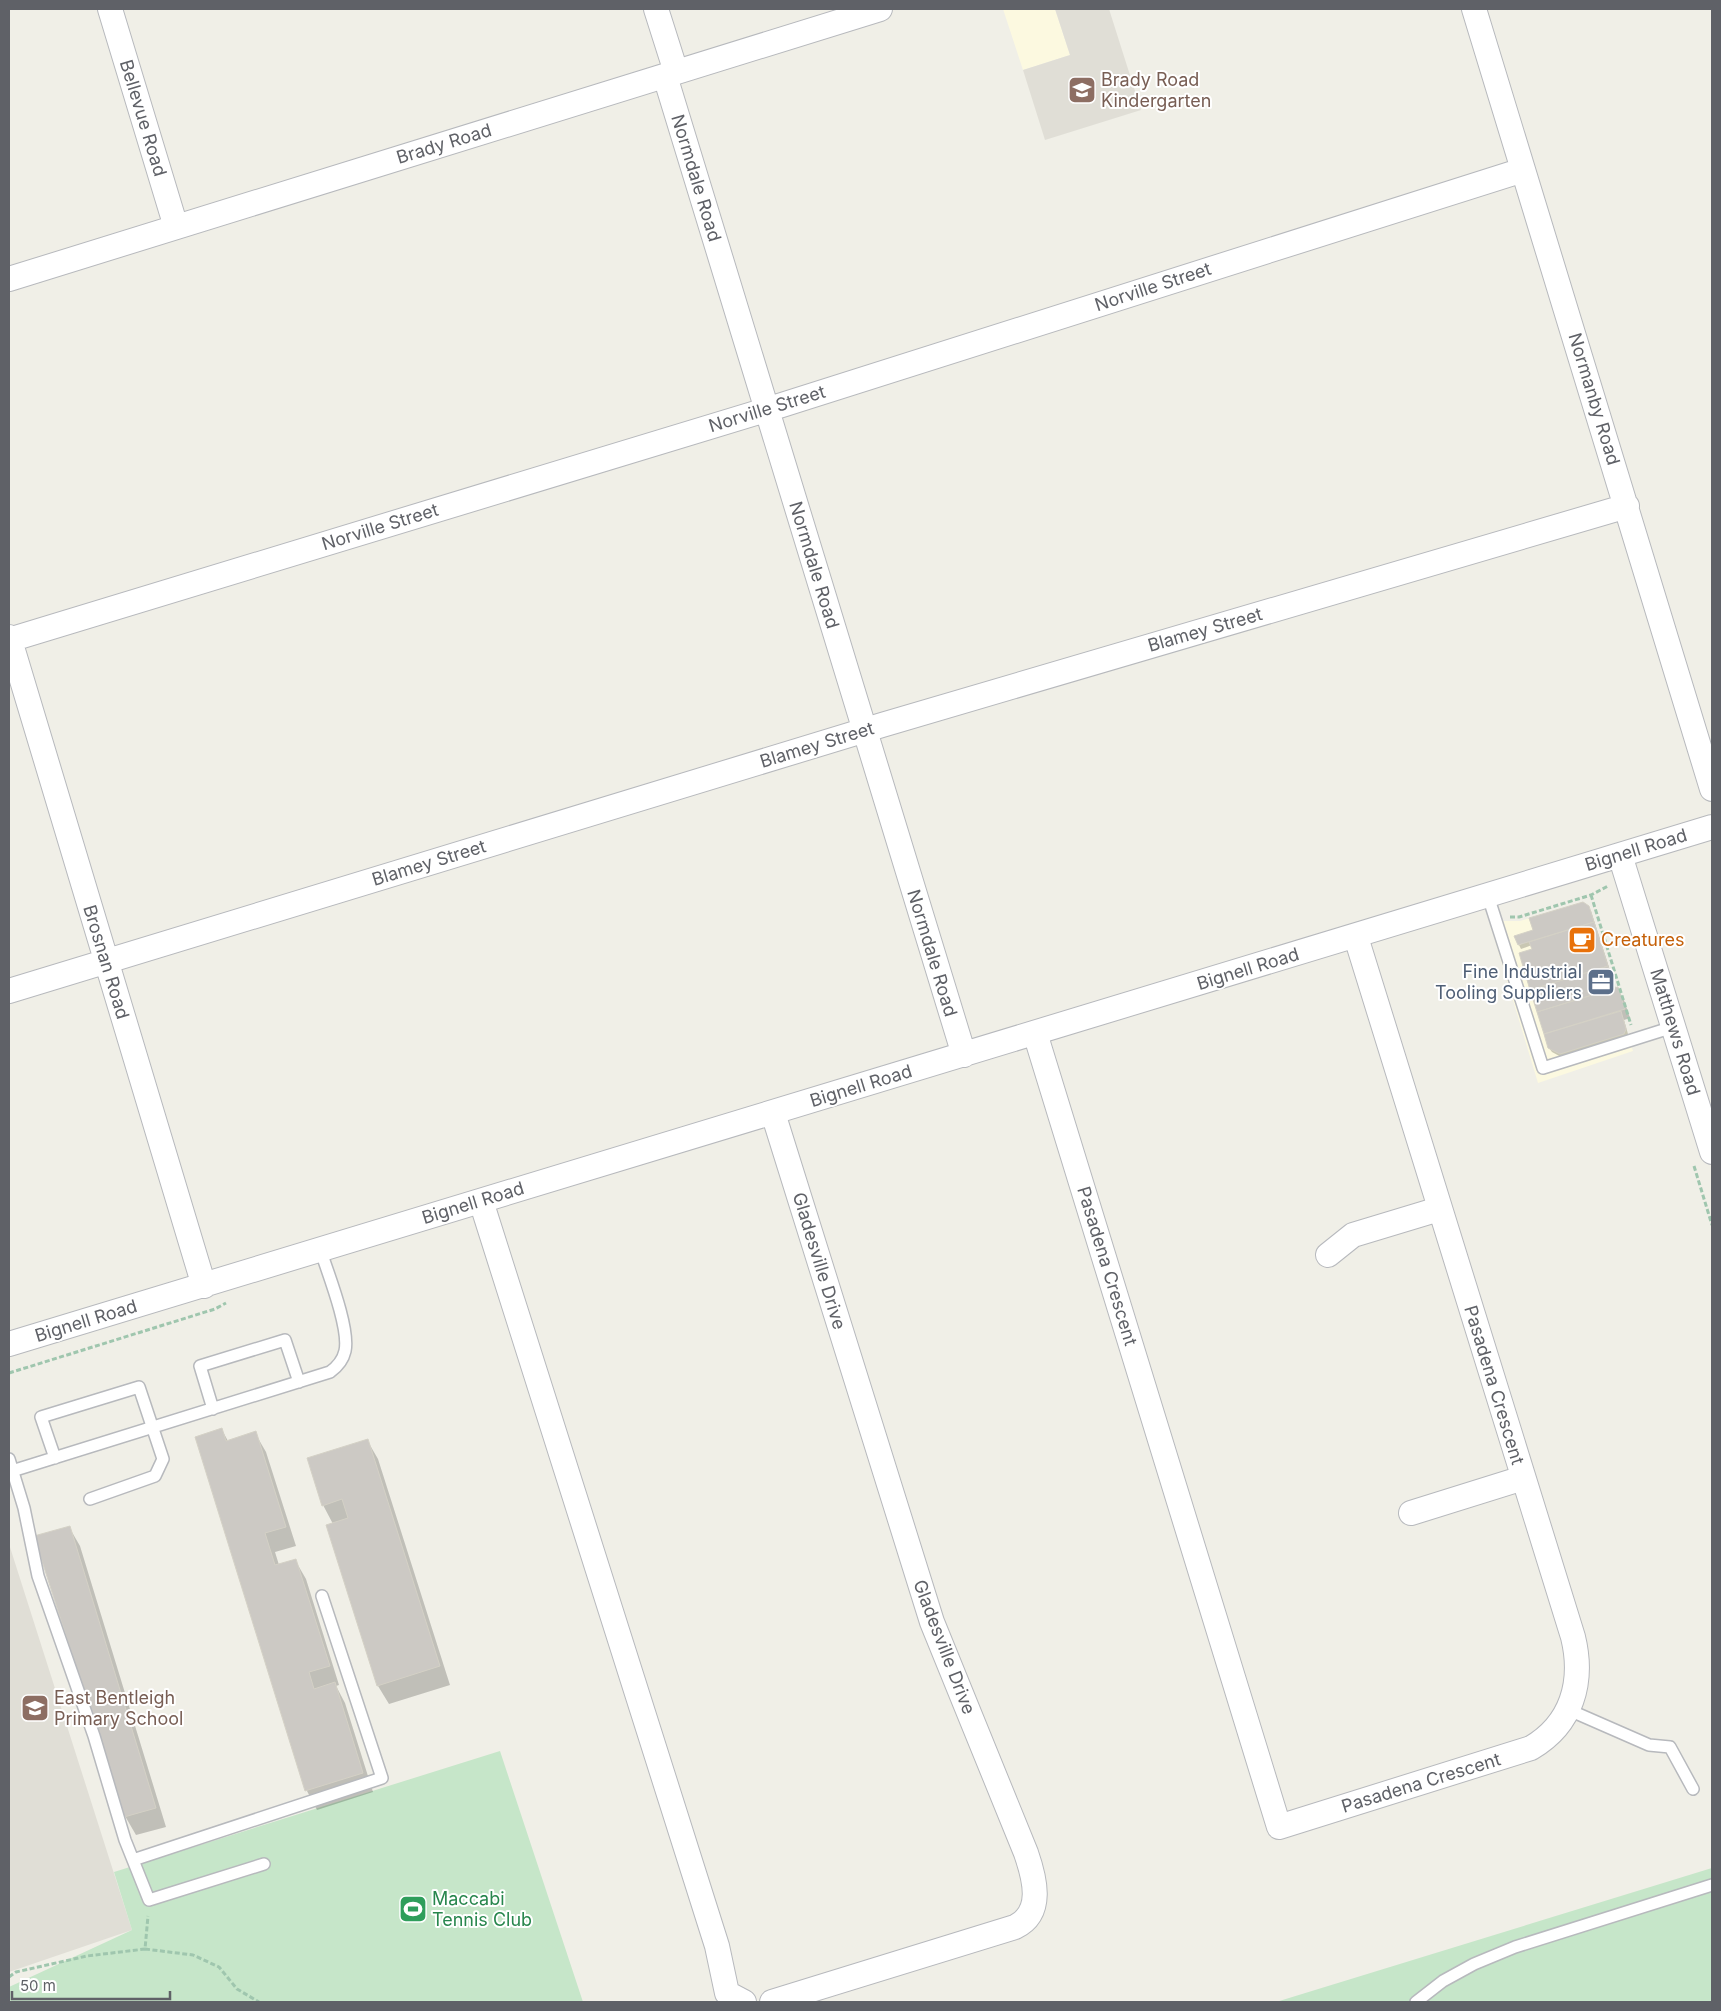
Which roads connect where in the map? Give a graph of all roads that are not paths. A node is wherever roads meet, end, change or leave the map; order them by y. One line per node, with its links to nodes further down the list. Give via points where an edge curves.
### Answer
1 (110, 9): 7 (street, Bellevue Road)
2 (656, 9): 5 (street, Normdale Road)
3 (880, 9): 5 (street, Brady Road)
4 (1474, 9): 6 (street, Normanby Road)
5 (671, 74): 7 (street, Brady Road); 9 (street, Normdale Road)
6 (1523, 170): 9 (street, Norville Street); 10 (street, Normanby Road)
7 (176, 227): 8 (street, Brady Road)
8 (9, 279)
9 (766, 410): 11 (street, Norville Street); 12 (street, Normdale Road)
10 (1627, 506): 12 (street, Blamey Street); 13 (street, Normanby Road)
11 (9, 639): 18 (street, Brosnan Road)
12 (864, 731): 18 (street, Blamey Street); 22 (street, Normdale Road)
13 (1712, 789)
14 (1712, 826): 15 (street, Bignell Road)
15 (1620, 855): 16 (street, Bignell Road); 20 (street, Matthews Road)
16 (1488, 896): 17 (street, Bignell Road); 20 (lane, via 1543,1068)
17 (1356, 937): 21 (street, Bignell Road); 27 (street, Pasadena Crescent)
18 (106, 961): 19 (street, Blamey Street); 30 (street, Brosnan Road)
19 (9, 991)
20 (1673, 1027): 24 (street, Matthews Road)
21 (1036, 1033): 22 (street, Bignell Road); 42 (street, Pasadena Crescent, via 1279,1827 1518,1754 1544,1741)
22 (964, 1054): 23 (street, Bignell Road)
23 (773, 1113): 26 (street, Bignell Road); 48 (street, Gladesville Drive, via 926,1606 1026,1854 1036,1895 1026,1920 1015,1927)
24 (1707, 1118): 25 (street, Matthews Road)
25 (1702, 1156)
26 (481, 1201): 28 (street, Bignell Road); 47 (street, via 714,1937 727,1993)
27 (1439, 1209): 29 (street, via 1353,1236); 38 (street, Pasadena Crescent)
28 (320, 1249): 30 (street, Bignell Road); 32 (lane, via 346,1333 345,1351 339,1365 330,1372)
29 (1328, 1255)
30 (204, 1286): 31 (street, Bignell Road)
31 (9, 1344)
32 (299, 1382): 33 (lane); 33 (lane, via 285,1340 200,1366)
33 (213, 1409): 34 (lane)
34 (152, 1428): 35 (lane); 35 (lane, via 139,1387 42,1417); 39 (lane, via 162,1459 155,1476)
35 (55, 1458): 37 (lane)
36 (9, 1459): 37 (lane)
37 (12, 1471): 44 (lane, via 24,1508 38,1576)
38 (1522, 1478): 40 (street); 42 (street, Pasadena Crescent, via 1577,1652 1577,1684)
39 (90, 1499)
40 (1411, 1513)
41 (322, 1596): 44 (lane, via 382,1778)
42 (1569, 1710): 43 (lane, via 1650,1746 1670,1747)
43 (1693, 1789)
44 (133, 1860): 45 (lane, via 149,1900)
45 (264, 1864)
46 (1712, 1885): 49 (lane, via 1515,1947 1474,1964)
47 (744, 2002)
48 (772, 2002)
49 (1416, 2002)

